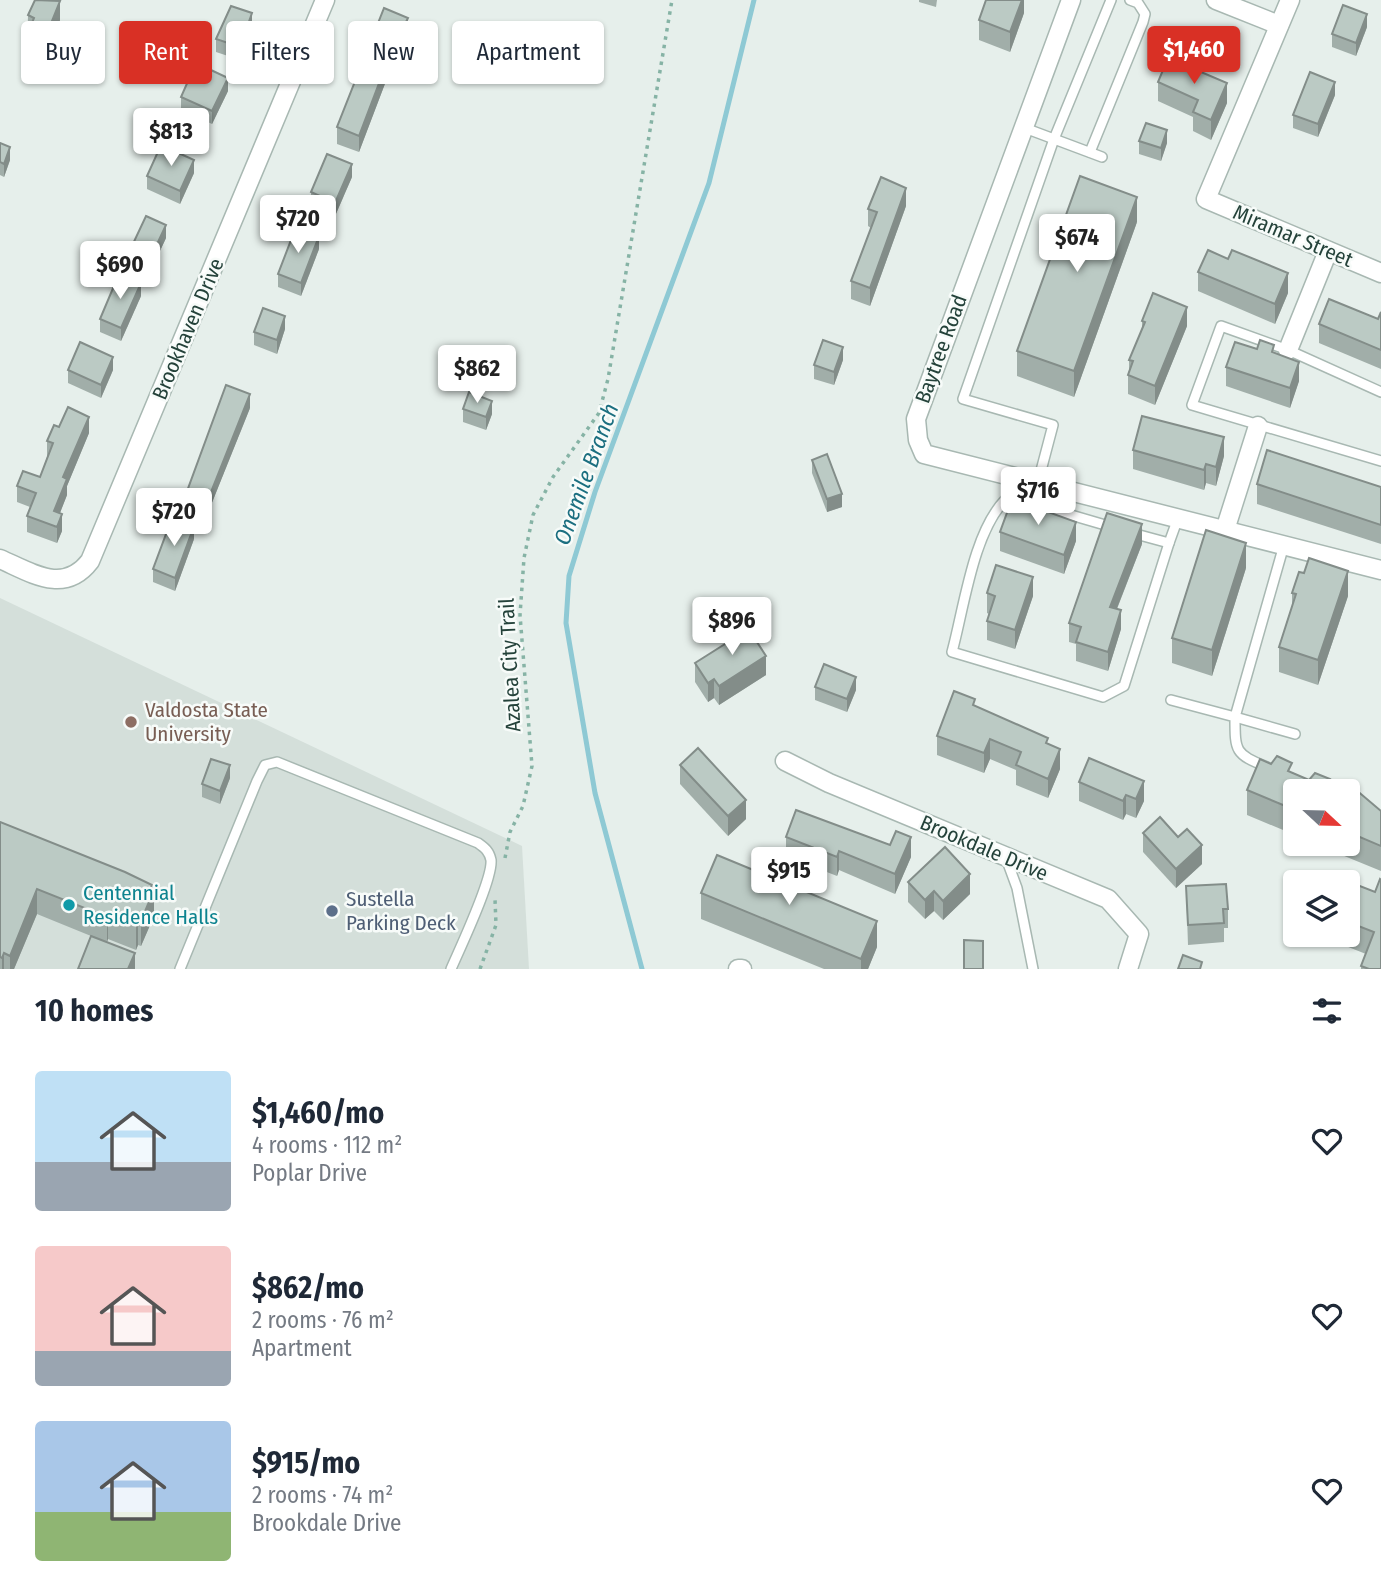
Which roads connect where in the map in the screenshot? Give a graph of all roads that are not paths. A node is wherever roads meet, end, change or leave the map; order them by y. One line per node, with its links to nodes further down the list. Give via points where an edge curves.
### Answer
1 (325, 0): 23 (street, Brookhaven Drive, via 96,550 79,575 61,581)
2 (1071, 0): 8 (street, Baytree Road)
3 (1111, 0): 9 (lane)
4 (1130, 0): 10 (lane, via 1145,14 1143,22)
5 (1216, 0): 7 (street)
6 (1290, 0): 7 (street)
7 (1279, 25): 12 (street, Miramar Street, via 1206,199)
8 (1022, 127): 9 (lane); 18 (street, Baytree Road, via 916,419 924,454)
9 (1054, 139): 10 (lane); 18 (lane, via 963,399 1054,425)
10 (1090, 152): 11 (lane)
11 (1102, 157)
12 (1328, 251): 13 (street, Miramar Street); 14 (street)
13 (1381, 273)
14 (1288, 350): 15 (lane); 16 (lane, via 1221,326 1192,405)
15 (1381, 391)
16 (1258, 426): 17 (lane); 20 (street)
17 (1381, 461)
18 (1038, 482): 19 (street, Baytree Road)
19 (1178, 518): 20 (street, Baytree Road); 21 (lane)
20 (1225, 530): 22 (street, Baytree Road)
21 (1170, 543): 21 (lane, via 1016,499 1005,500 997,508 977,556 952,652 1103,697 1112,694 1124,686)
22 (1284, 545): 24 (street, Baytree Road); 26 (lane)
23 (0, 558)
24 (1381, 570)
25 (1171, 700): 26 (lane)
26 (1235, 717): 27 (lane); 29 (lane, via 1235,747 1243,758)
27 (1295, 734)
28 (785, 761): 30 (street, Brookdale Drive)
29 (1279, 772)
30 (1005, 856): 33 (lane, via 1017,888); 34 (street, Brookdale Drive, via 1108,899 1139,934)
31 (180, 969): 32 (lane, via 257,781 265,765 277,762 487,850 491,862 485,885)
32 (451, 969)
33 (1033, 969)
34 (1128, 969)

